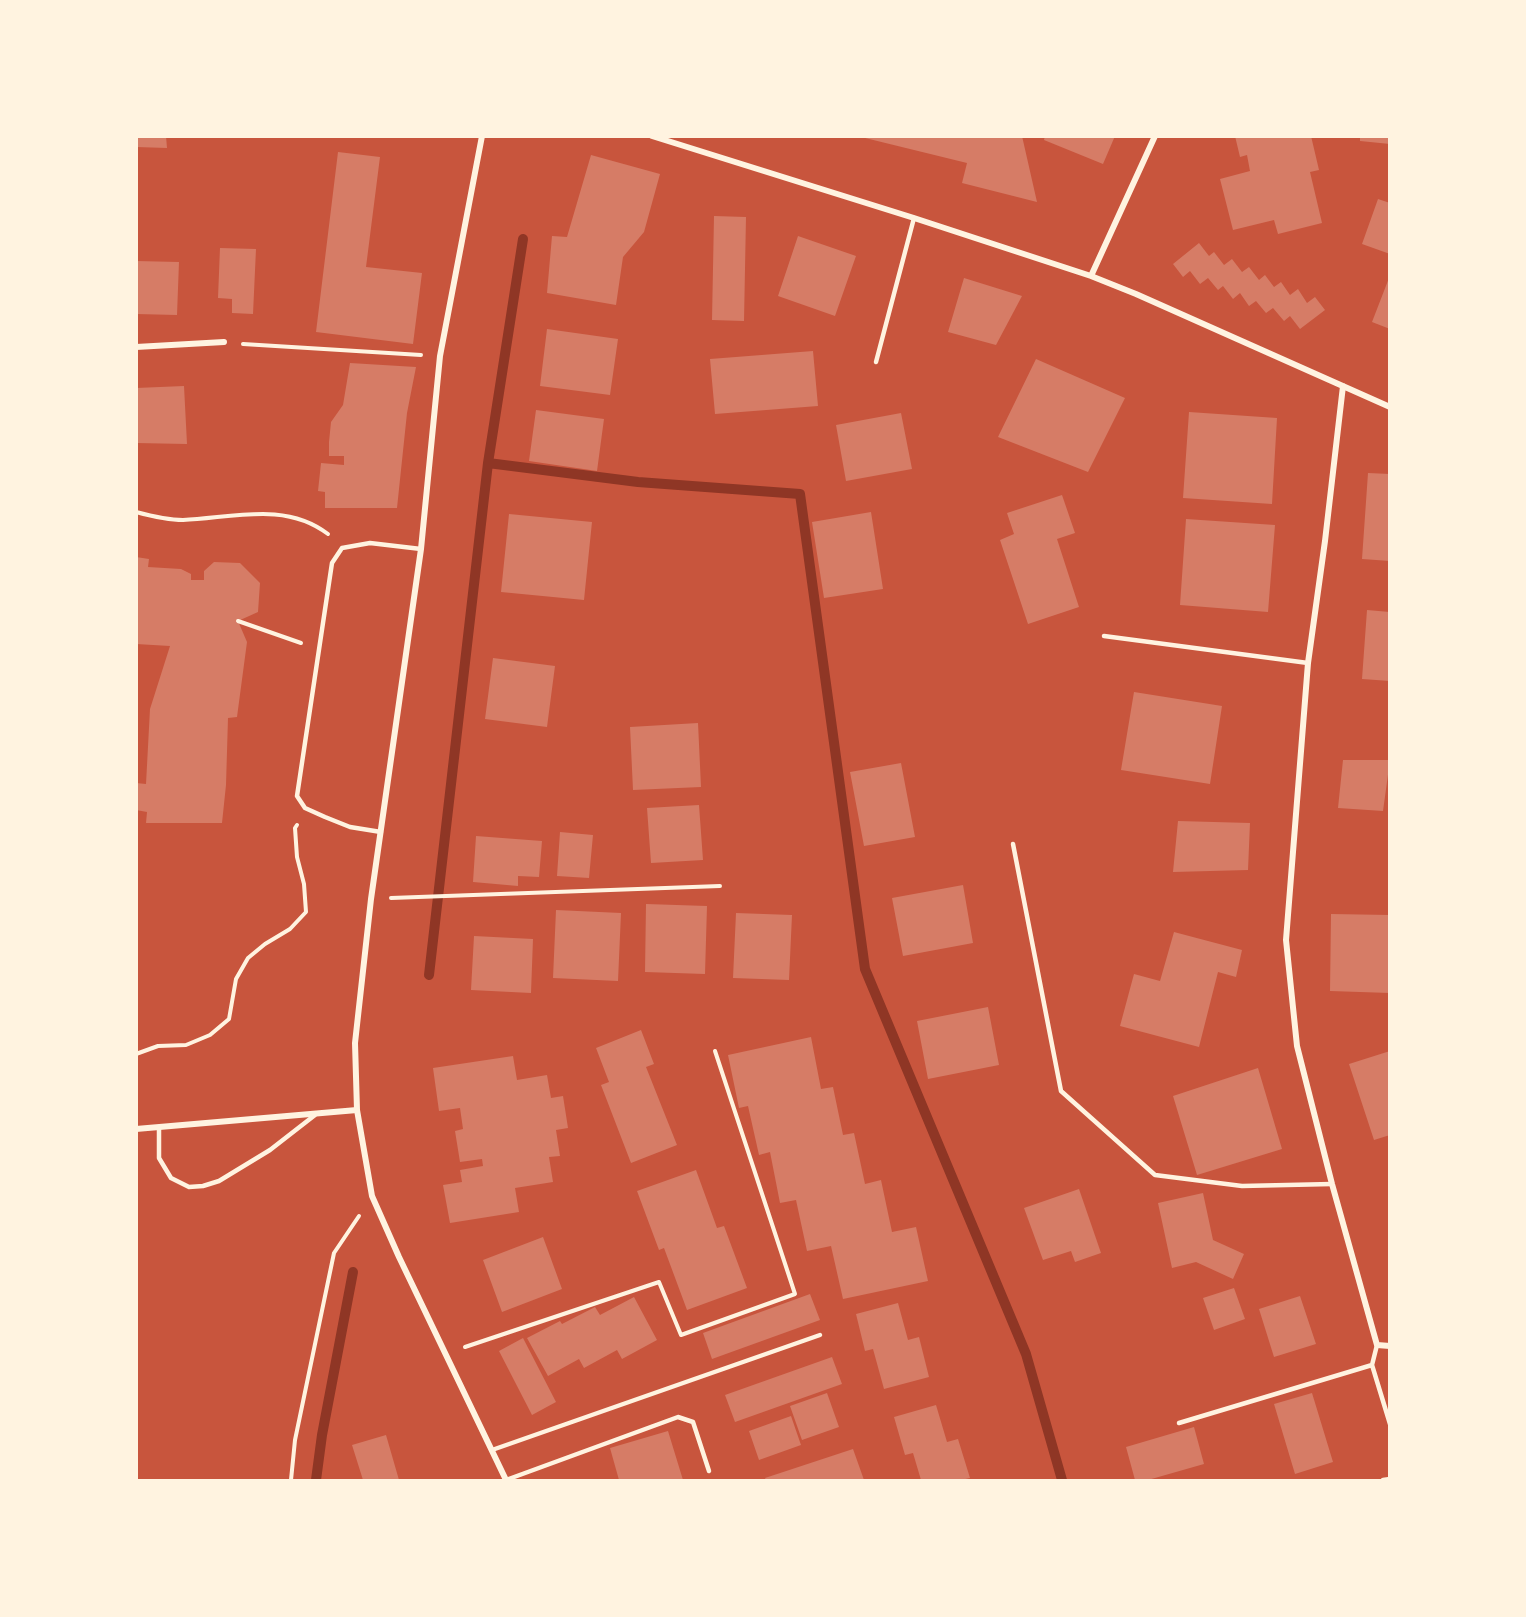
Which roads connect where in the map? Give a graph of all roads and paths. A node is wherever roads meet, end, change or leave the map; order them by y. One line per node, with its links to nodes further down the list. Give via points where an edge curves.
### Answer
1 (482, 136): 8 (street)
2 (652, 136): 4 (street)
3 (1155, 136): 5 (street)
4 (914, 218): 5 (street); 9 (lane)
5 (1091, 276): 10 (street)
6 (224, 342): 7 (street); 8 (path)
7 (136, 347)
8 (440, 356): 14 (street)
9 (876, 362)
10 (1343, 386): 11 (street); 18 (street)
11 (1389, 407)
12 (136, 512): 13 (path, via 180,520 267,513 312,525)
13 (342, 548): 14 (lane, via 370,543); 17 (lane, via 332,563)
14 (421, 549): 20 (street)
15 (238, 621): 17 (path)
16 (1104, 636): 18 (lane)
17 (319, 649): 19 (lane, via 297,796)
18 (1308, 663): 30 (street, via 1286,940 1297,1046)
19 (305, 808): 20 (lane, via 350,827); 25 (path, via 295,828 306,912 290,929 248,958 236,979 229,1018 210,1035 186,1045 158,1046)
20 (381, 832): 26 (street, via 355,1043)
21 (1014, 844): 30 (lane, via 1061,1092 1155,1175 1242,1186)
22 (720, 886): 23 (path)
23 (415, 897)
24 (714, 1051): 35 (path, via 795,1294 681,1335 659,1282)
25 (136, 1054)
26 (357, 1110): 27 (street); 31 (street)
27 (315, 1114): 28 (street); 28 (lane, via 270,1150 219,1181 203,1186 189,1187 171,1178 159,1158)
28 (159, 1127): 29 (street)
29 (136, 1129)
30 (1332, 1184): 33 (street)
31 (372, 1196): 35 (street); 42 (path, via 334,1253 295,1440)
32 (820, 1335): 39 (lane)
33 (1377, 1345): 34 (street); 36 (lane)
34 (1389, 1346)
35 (444, 1354): 39 (street)
36 (1372, 1365): 37 (lane); 38 (lane)
37 (1179, 1423)
38 (1389, 1425)
39 (492, 1450): 43 (street)
40 (709, 1471): 43 (lane, via 693,1422 678,1417)
41 (1389, 1479): 44 (lane)
42 (291, 1480)
43 (506, 1480)
44 (1383, 1480)

